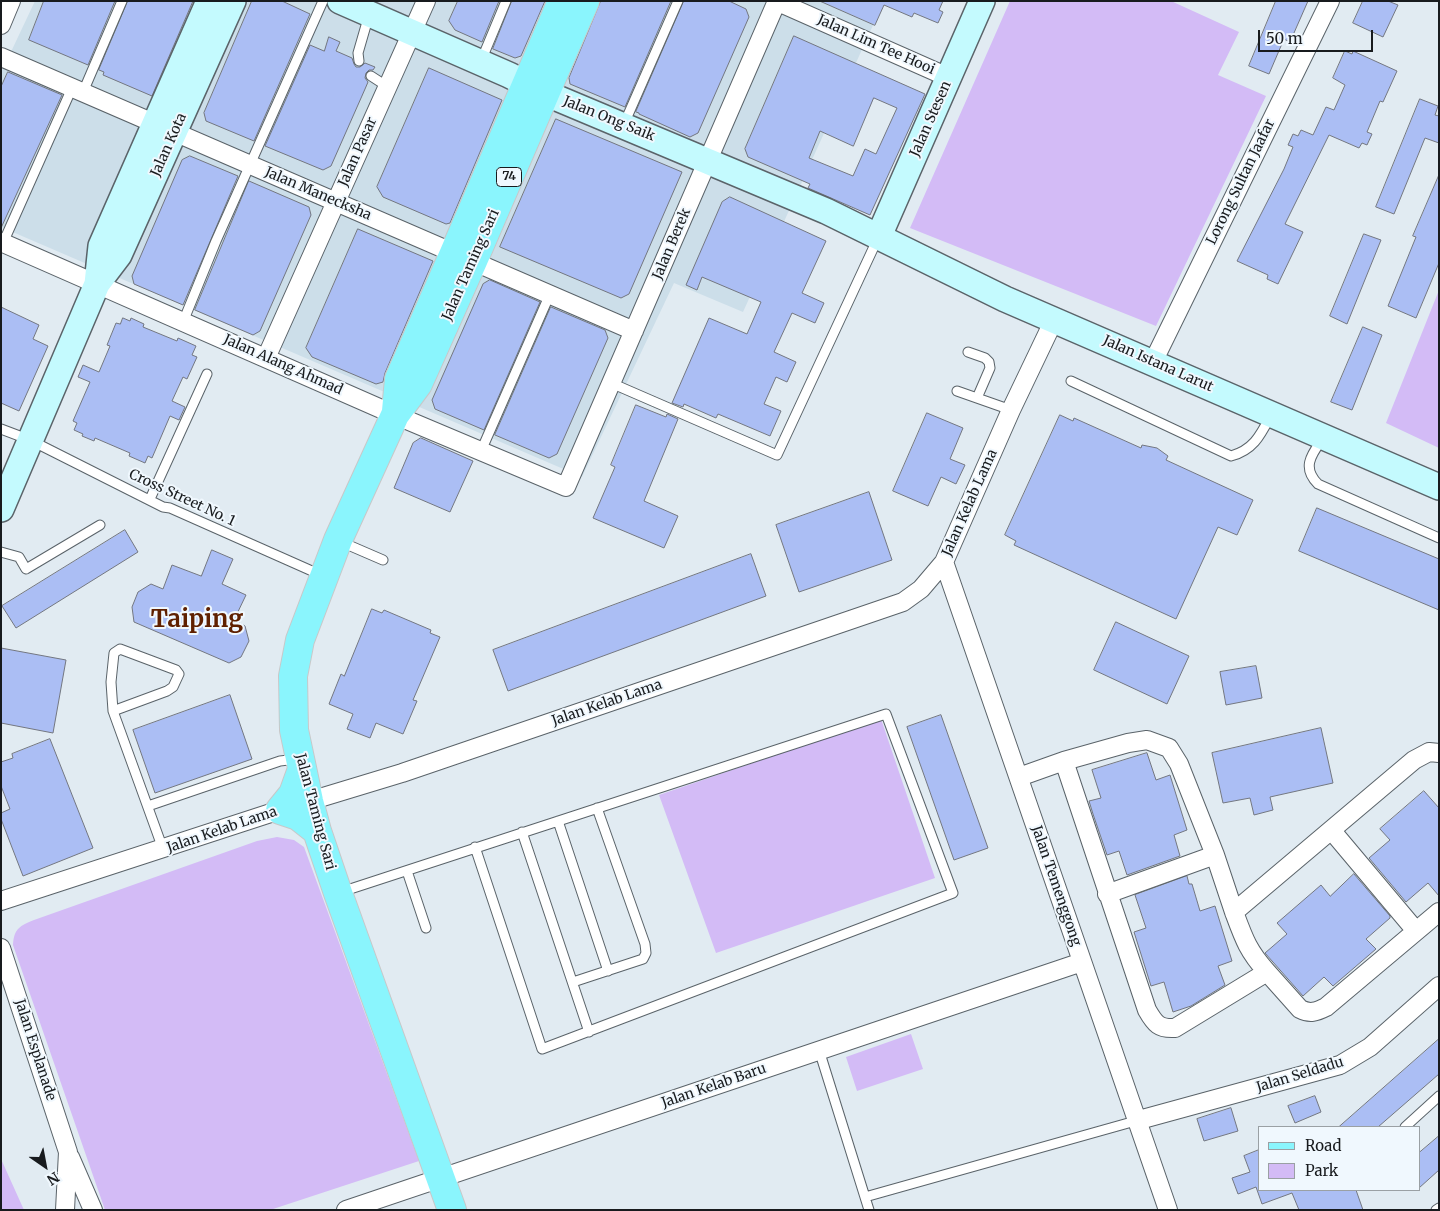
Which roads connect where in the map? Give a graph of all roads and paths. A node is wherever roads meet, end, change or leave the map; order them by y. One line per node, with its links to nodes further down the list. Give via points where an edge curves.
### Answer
1 (11, 1): 16 (street)
2 (122, 1): 25 (lane)
3 (209, 1): 27 (main road, Jalan Kota)
4 (233, 1): 27 (main road, Jalan Kota)
5 (323, 1): 29 (lane)
6 (340, 1): 15 (main road, Jalan Ong Saik)
7 (426, 1): 17 (street, Jalan Pasar)
8 (506, 1): 20 (lane)
9 (562, 1): 24 (main road, Jalan Taming Sari / 74)
10 (585, 1): 24 (main road, Jalan Taming Sari / 74)
11 (678, 1): 26 (lane)
12 (776, 1): 22 (street, Jalan Lim Tee Hooi); 28 (street, Jalan Berek)
13 (982, 1): 22 (main road, Jalan Stesen)
14 (1330, 1): 41 (street, Lorong Sultan Jaafar)
15 (370, 14): 17 (main road, Jalan Ong Saik); 19 (lane, via 358,53)
16 (1, 25)
17 (412, 33): 20 (main road, Jalan Ong Saik); 23 (street, Jalan Pasar)
18 (1, 57): 25 (street, Jalan Manecksha)
19 (359, 60)
20 (480, 63): 24 (main road, Jalan Ong Saik)
21 (371, 76): 23 (lane)
22 (950, 78): 31 (main road, Jalan Stesen)
23 (388, 87): 30 (street, Jalan Pasar)
24 (536, 88): 26 (main road, Jalan Ong Saik); 33 (main road, Jalan Taming Sari / 74)
25 (78, 90): 27 (street, Jalan Manecksha); 32 (lane)
26 (624, 124): 28 (main road, Jalan Ong Saik)
27 (165, 128): 29 (street, Jalan Manecksha); 34 (main road, Jalan Kota, via 101,246)
28 (708, 160): 31 (main road, Jalan Ong Saik); 38 (street, Jalan Berek)
29 (250, 165): 30 (street, Jalan Manecksha); 37 (lane)
30 (336, 202): 33 (street, Jalan Manecksha); 40 (street, Jalan Pasar)
31 (879, 236): 36 (main road, Jalan Istana Larut); 44 (lane, via 777,455)
32 (2, 242): 34 (street, Jalan Alang Ahmad)
33 (464, 257): 35 (street, Jalan Manecksha); 49 (main road, Jalan Taming Sari / 74, via 418,384)
34 (97, 284): 37 (street, Jalan Alang Ahmad); 52 (main road, Jalan Kota)
35 (550, 294): 38 (street, Jalan Manecksha); 53 (lane)
36 (1054, 320): 41 (main road, Jalan Istana Larut); 47 (street, Jalan Kelab Lama)
37 (183, 322): 40 (street, Jalan Alang Ahmad)
38 (634, 331): 44 (street, Jalan Berek)
39 (968, 352): 46 (lane, via 989,362 990,368)
40 (266, 358): 49 (street, Jalan Alang Ahmad)
41 (1153, 362): 48 (main road, Jalan Istana Larut)
42 (206, 374): 56 (lane)
43 (1072, 381): 48 (lane, via 1231,456 1250,447)
44 (611, 383): 54 (street, Jalan Berek)
45 (956, 391): 46 (lane)
46 (977, 398): 47 (lane)
47 (1011, 410): 63 (street, Jalan Kelab Lama)
48 (1272, 414): 51 (main road, Jalan Istana Larut)
49 (396, 415): 53 (street, Jalan Alang Ahmad); 60 (main road, Jalan Taming Sari)
50 (1, 429): 52 (lane, Cross Street No. 1)
51 (1324, 438): 55 (main road, Jalan Istana Larut); 59 (lane, via 1313,453 1308,469 1318,484)
52 (30, 440): 56 (lane, Cross Street No. 1); 57 (main road, Jalan Kota)
53 (482, 451): 54 (street, Jalan Alang Ahmad)
54 (566, 487)
55 (1439, 487)
56 (150, 499): 64 (lane, Cross Street No. 1)
57 (1, 509)
58 (100, 525): 61 (lane, via 26,569 19,557)
59 (1439, 538)
60 (338, 540): 62 (lane); 64 (main road, Jalan Taming Sari)
61 (1, 552)
62 (383, 560)
63 (944, 562): 69 (street, Jalan Temenggong); 70 (street, Jalan Kelab Lama, via 921,589 903,602)
64 (323, 577): 68 (main road, Jalan Taming Sari, via 300,640 293,676 293,715)
65 (113, 711): 65 (lane, via 111,682 117,650 176,670 179,674 173,687 167,691); 71 (lane)
66 (1439, 753): 76 (street, via 1428,752 1414,760)
67 (1064, 761): 69 (street); 80 (street, via 1147,740 1169,748 1180,764); 83 (street)
68 (301, 764): 70 (main road, Jalan Taming Sari); 71 (lane, via 280,761); 73 (main road, via 293,794)
69 (1019, 777): 90 (street, Jalan Temenggong)
70 (309, 801): 73 (street, Jalan Kelab Lama); 75 (main road, Jalan Taming Sari)
71 (148, 806): 79 (lane)
72 (597, 808): 74 (lane); 91 (lane, via 646,953 643,959); 95 (lane, via 886,714 953,893)
73 (280, 810): 75 (main road, via 298,816); 79 (street, Jalan Kelab Lama)
74 (558, 820): 77 (lane); 91 (lane)
75 (317, 831): 82 (main road, Jalan Taming Sari)
76 (1332, 831): 85 (street); 88 (street)
77 (522, 832): 78 (lane); 93 (lane)
78 (475, 847): 81 (lane); 95 (lane, via 542,1049)
79 (163, 850): 84 (street, Jalan Kelab Lama)
80 (1215, 855): 83 (street); 85 (street)
81 (407, 871): 82 (lane); 87 (lane)
82 (338, 893): 101 (main road, Jalan Taming Sari)
83 (1107, 894): 92 (street, via 1147,1010 1154,1022 1164,1028 1175,1028)
84 (1, 901)
85 (1234, 912): 92 (street, via 1247,946)
86 (1439, 912): 88 (street)
87 (426, 928)
88 (1416, 931): 92 (street, via 1326,1007 1315,1012 1300,1009)
89 (1, 948): 100 (street, Jalan Esplanade)
90 (1082, 962): 96 (street, Jalan Kelab Baru); 98 (street, Jalan Temenggong)
91 (608, 971): 93 (lane)
92 (1267, 972)
93 (572, 982): 95 (lane)
94 (1439, 986): 98 (street, Jalan Seldadu, via 1370,1047 1340,1066)
95 (588, 1032)
96 (819, 1050): 101 (street, Jalan Kelab Baru); 102 (lane)
97 (1439, 1096): 99 (lane)
98 (1139, 1120): 102 (lane); 108 (street, Jalan Temenggong)
99 (1406, 1126)
100 (68, 1152): 103 (street, Jalan Esplanade); 104 (street, Jalan Esplanade)
101 (440, 1177): 105 (street, Jalan Kelab Baru); 106 (main road, Jalan Taming Sari)
102 (865, 1197): 107 (lane)
103 (65, 1210)
104 (93, 1210)
105 (346, 1210)
106 (452, 1210)
107 (869, 1210)
108 (1168, 1210)

